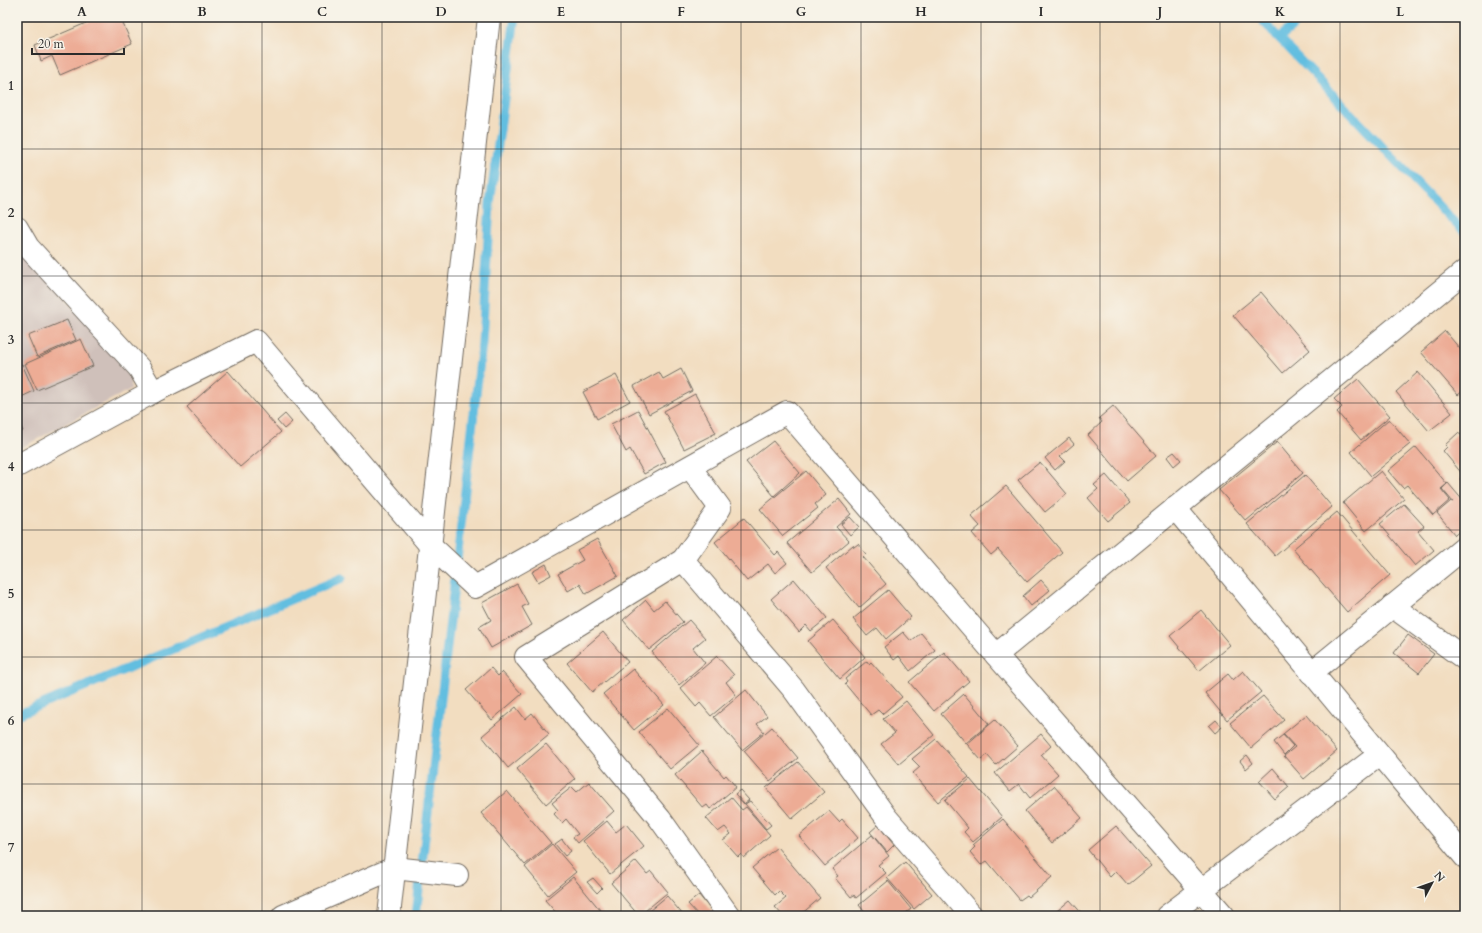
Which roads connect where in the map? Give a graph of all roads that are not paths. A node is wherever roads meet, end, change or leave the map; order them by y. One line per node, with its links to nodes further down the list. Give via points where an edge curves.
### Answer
1 (489, 17): 9 (street)
2 (17, 228): 4 (street, via 28,247 139,368)
3 (1465, 271): 7 (street)
4 (153, 392): 5 (street); 9 (street, via 256,341)
5 (17, 466)
6 (690, 467): 9 (street, via 475,587); 10 (street, via 720,508); 12 (street, via 787,412)
7 (1175, 508): 12 (street); 14 (street)
8 (1465, 547): 11 (street)
9 (434, 549): 17 (street)
10 (683, 560): 22 (street, via 526,657 660,819); 23 (street, via 794,690 886,817)
11 (1392, 606): 13 (street); 14 (street)
12 (996, 655): 19 (street)
13 (1465, 659)
14 (1311, 673): 15 (street)
15 (1379, 755): 16 (street); 19 (street)
16 (1465, 857)
17 (400, 868): 18 (street); 20 (street); 21 (street)
18 (453, 874)
19 (1201, 890): 24 (street); 25 (street)
20 (283, 916)
21 (389, 916)
22 (729, 916)
23 (972, 916)
24 (1167, 916)
25 (1224, 916)

